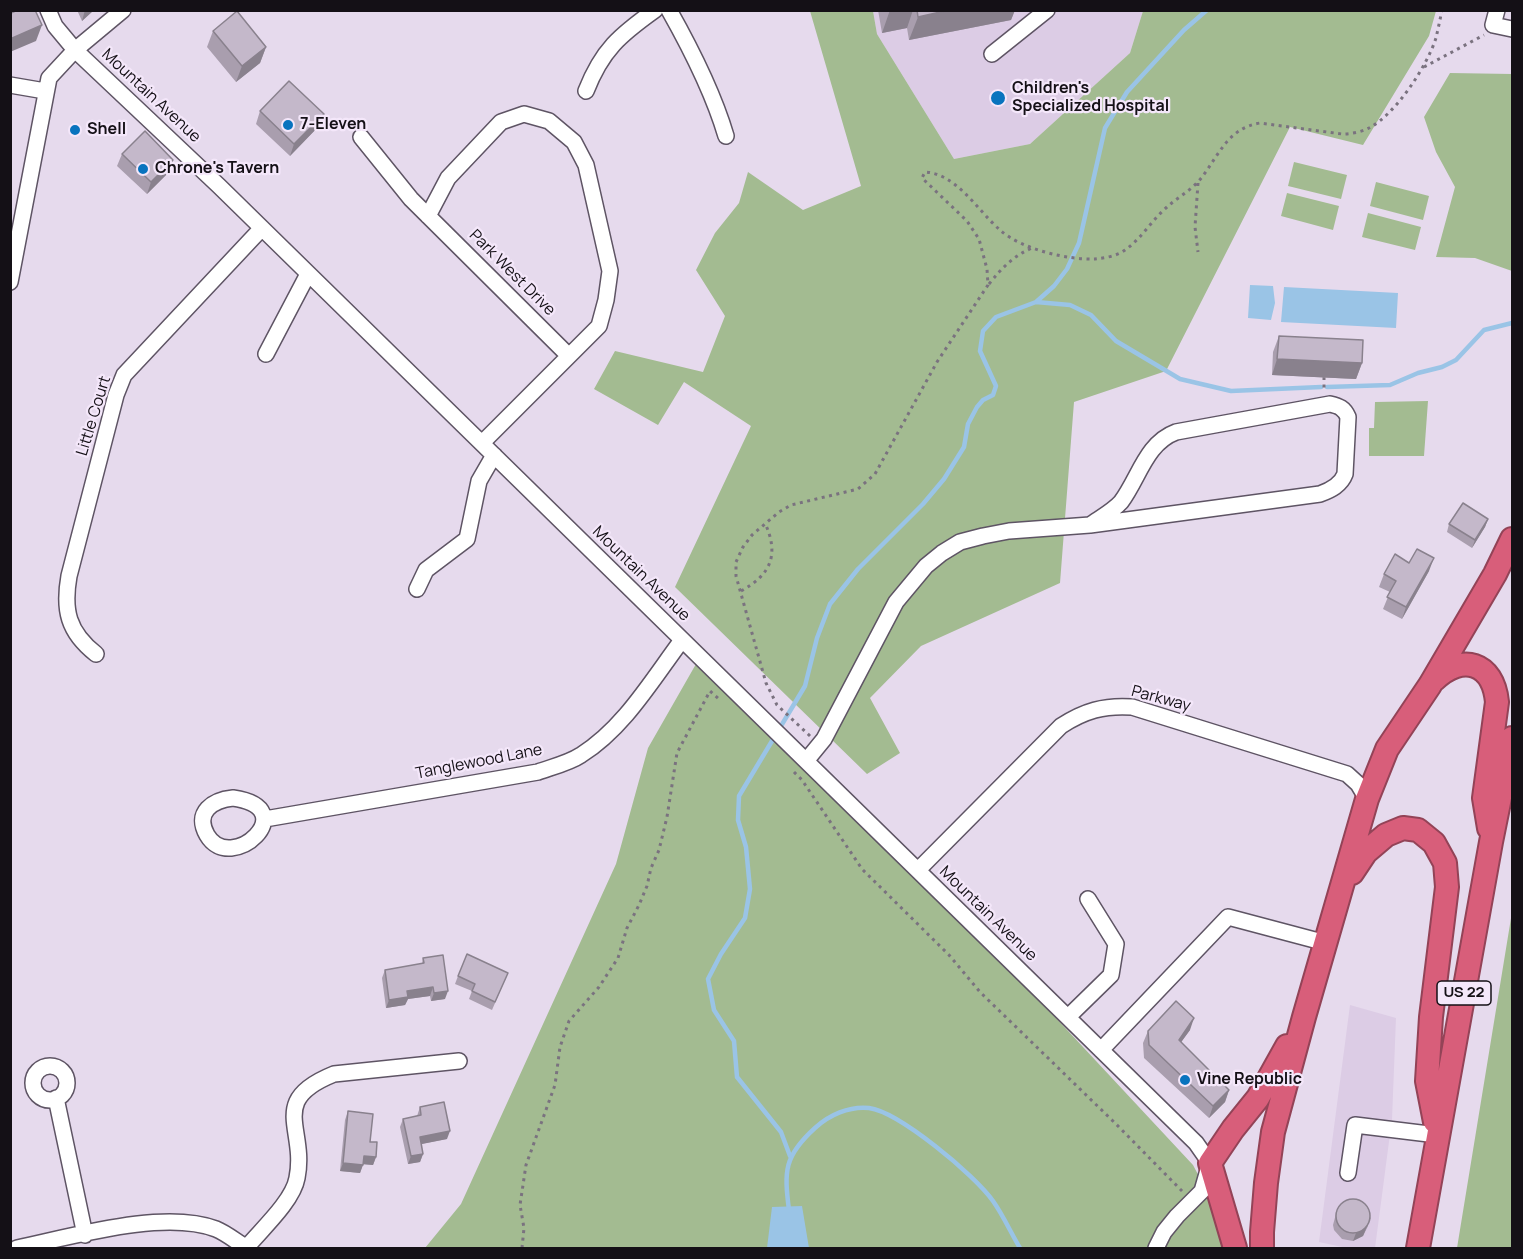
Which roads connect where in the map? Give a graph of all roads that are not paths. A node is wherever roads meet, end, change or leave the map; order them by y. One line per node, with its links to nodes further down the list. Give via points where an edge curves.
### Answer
1 (48, 10): 8 (street, Mountain Avenue, via 55,26)
2 (123, 10): 8 (street)
3 (669, 10): 13 (street)
4 (1047, 10): 9 (street)
5 (1497, 10): 7 (street, via 1493,26)
6 (648, 12): 12 (street, via 606,50)
7 (1512, 29)
8 (75, 50): 11 (street, via 52,73); 16 (street, Mountain Avenue)
9 (992, 54)
10 (11, 85): 11 (street)
11 (45, 91): 18 (street)
12 (586, 91)
13 (726, 136)
14 (361, 137): 15 (street, Park West Drive)
15 (429, 216): 20 (street, Park West Drive); 20 (street, via 448,178 501,122 524,114 549,121 574,142 586,165 610,271 599,326)
16 (262, 228): 17 (street, Mountain Avenue); 27 (street, Little Court, via 124,375 116,395 66,592 69,621)
17 (308, 274): 19 (street); 21 (street, Mountain Avenue)
18 (10, 282)
19 (267, 354)
20 (569, 356): 21 (street)
21 (482, 443): 22 (street, Mountain Avenue)
22 (494, 455): 25 (street, via 480,481 467,539 426,570); 26 (street, Mountain Avenue)
23 (1090, 525): 23 (street, via 1329,491 1345,474 1346,411 1330,404 1167,435 1153,448 1120,503); 30 (street, via 983,536 960,542 926,566 897,602 824,739)
24 (1512, 539): 28 (highway)
25 (417, 589)
26 (682, 640): 30 (street, Mountain Avenue); 32 (street, Tanglewood Lane, via 620,723 580,757 538,772)
27 (96, 654)
28 (1430, 685): 31 (highway, via 1387,749); 33 (highway, via 1445,670 1469,665 1485,672 1496,690 1484,798)
29 (1512, 738): 33 (highway, US 22)
30 (806, 761): 34 (street, Mountain Avenue)
31 (1367, 799): 34 (street, Parkway, via 1347,774 1132,707 1113,706 1095,709 1061,726); 35 (highway)
32 (265, 819)
33 (1491, 842): 43 (highway, US 22)
34 (918, 870): 38 (street, Mountain Avenue)
35 (1339, 898): 37 (highway); 43 (highway, via 1366,852 1386,835 1403,828 1418,830 1434,843 1445,863 1447,887 1427,1081)
36 (1088, 899): 38 (street, via 1116,944 1111,975)
37 (1326, 943): 39 (highway); 40 (street, via 1228,917)
38 (1068, 1017): 40 (street, Mountain Avenue)
39 (1304, 1017): 44 (highway, via 1258,1098); 51 (highway, via 1274,1132)
40 (1101, 1050): 44 (street, Mountain Avenue, via 1196,1143)
41 (459, 1061): 48 (street, via 334,1074 300,1094 293,1109 297,1179 291,1194)
42 (56, 1098): 46 (street)
43 (1437, 1136): 45 (street, via 1355,1125); 52 (highway, US 22)
44 (1210, 1163): 49 (street, via 1202,1191 1164,1232); 50 (highway)
45 (1348, 1173)
46 (85, 1234): 47 (street); 48 (street, via 146,1222 192,1223 217,1229)
47 (17, 1248)
48 (246, 1248)
49 (1156, 1248)
50 (1235, 1248)
51 (1262, 1248)
52 (1418, 1248)

